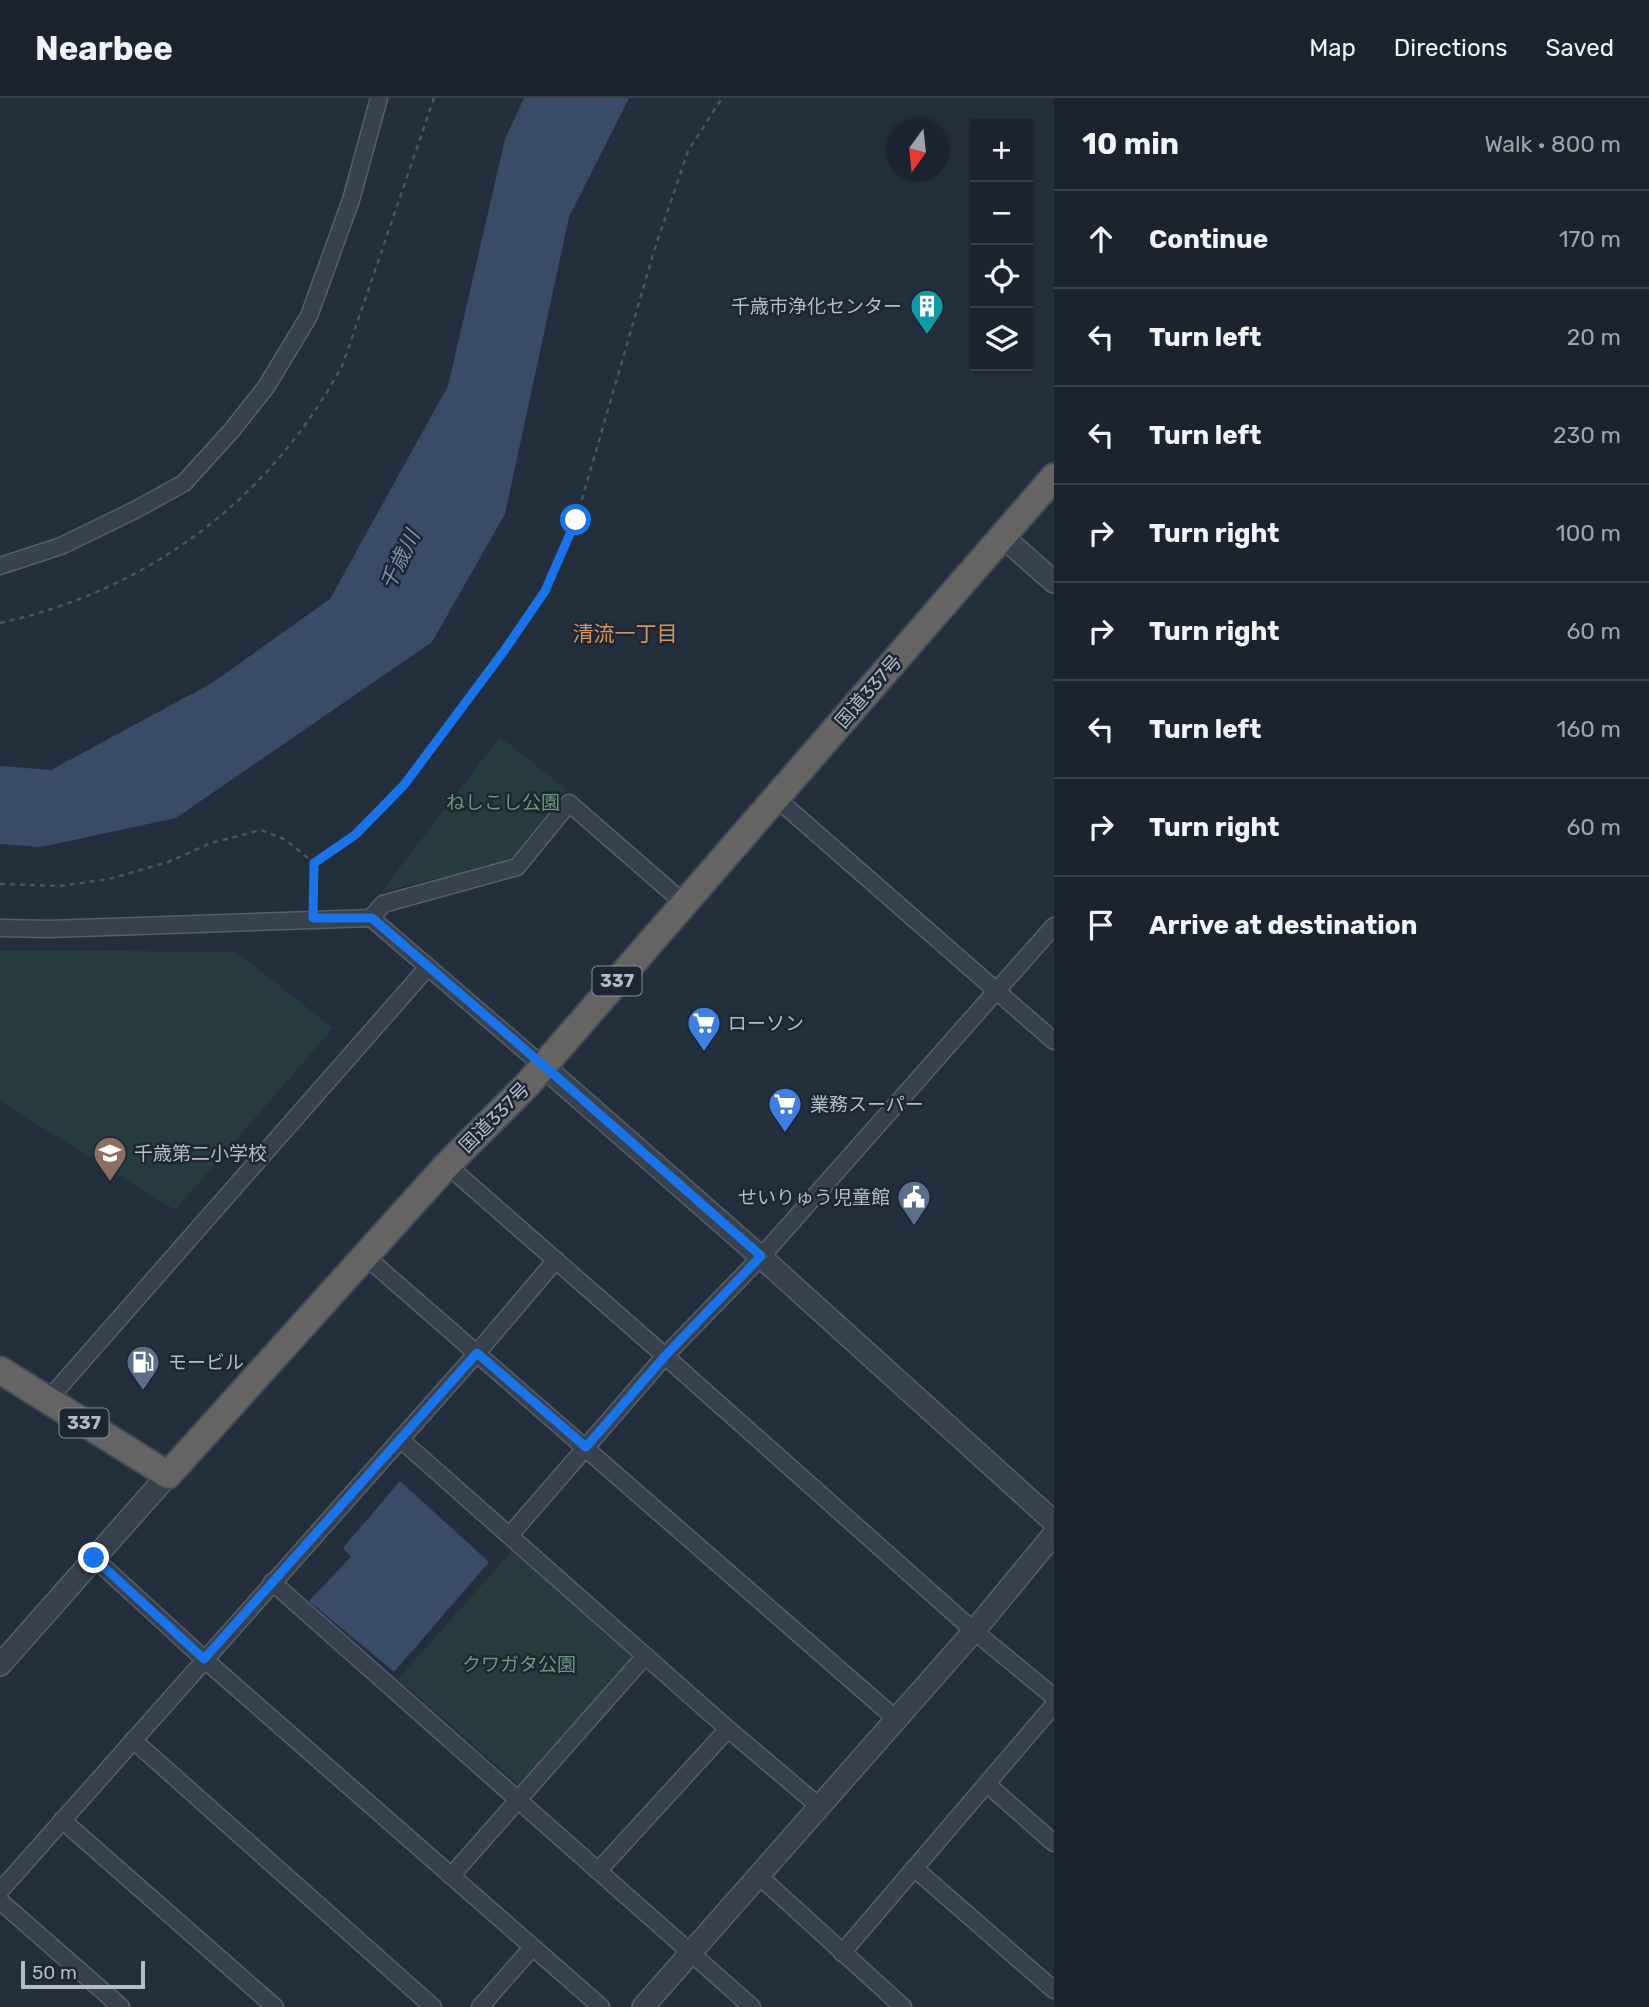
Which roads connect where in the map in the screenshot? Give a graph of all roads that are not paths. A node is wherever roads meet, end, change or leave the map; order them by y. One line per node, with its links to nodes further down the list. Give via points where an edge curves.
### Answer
1 (379, 98): 4 (street, via 351,200 309,316 232,430 184,483 61,546)
2 (1054, 477): 3 (highway, 国道337号 / 337)
3 (1002, 536): 5 (street); 6 (highway, 国道337号 / 337)
4 (0, 566)
5 (1054, 582)
6 (776, 798): 7 (highway, 国道337号 / 337); 12 (street)
7 (684, 903): 8 (street, via 569,803 517,867 383,904); 14 (highway, 国道337号 / 337)
8 (372, 918): 10 (street); 11 (street)
9 (1054, 926): 12 (street)
10 (0, 928)
11 (428, 967): 14 (street); 22 (street)
12 (997, 990): 13 (street); 17 (street)
13 (1054, 1041)
14 (543, 1066): 15 (highway, 国道337号 / 337); 17 (street)
15 (447, 1166): 16 (highway, 国道337号 / 337); 18 (street)
16 (365, 1256): 19 (street); 25 (highway, 国道337号 / 337)
17 (761, 1256): 20 (street); 26 (street)
18 (555, 1260): 19 (street); 20 (street)
19 (477, 1353): 23 (street); 24 (street)
20 (665, 1356): 24 (street); 31 (street)
21 (0, 1370): 22 (highway, 337)
22 (47, 1401): 25 (highway, 337)
23 (400, 1439): 28 (street); 30 (street)
24 (586, 1447): 28 (street); 37 (street)
25 (168, 1475): 29 (street)
26 (1054, 1522)
27 (1054, 1534): 31 (street)
28 (510, 1535): 32 (street)
29 (94, 1558): 33 (street); 34 (street)
30 (272, 1582): 33 (street); 41 (street)
31 (974, 1631): 35 (street); 37 (street)
32 (645, 1656): 38 (street); 41 (street)
33 (204, 1659): 39 (street); 47 (street)
34 (0, 1665)
35 (1054, 1697)
36 (1054, 1705): 40 (street)
37 (896, 1719): 42 (street)
38 (728, 1729): 42 (street); 46 (street)
39 (133, 1740): 43 (street); 57 (street)
40 (987, 1784): 44 (street); 45 (street)
41 (517, 1799): 46 (street); 47 (street)
42 (820, 1807): 48 (street)
43 (62, 1820): 49 (street); 56 (street)
44 (1054, 1843)
45 (915, 1868): 52 (street); 54 (street)
46 (598, 1871): 53 (street)
47 (451, 1876): 51 (street)
48 (759, 1876): 52 (street); 53 (street)
49 (0, 1891)
50 (0, 1901): 55 (street)
51 (532, 1948): 58 (street); 59 (street)
52 (842, 1953): 62 (street)
53 (691, 1954): 60 (street); 61 (street)
54 (1054, 1990)
55 (121, 2007)
56 (275, 2007)
57 (433, 2007)
58 (480, 2007)
59 (601, 2007)
60 (643, 2007)
61 (752, 2007)
62 (903, 2007)

